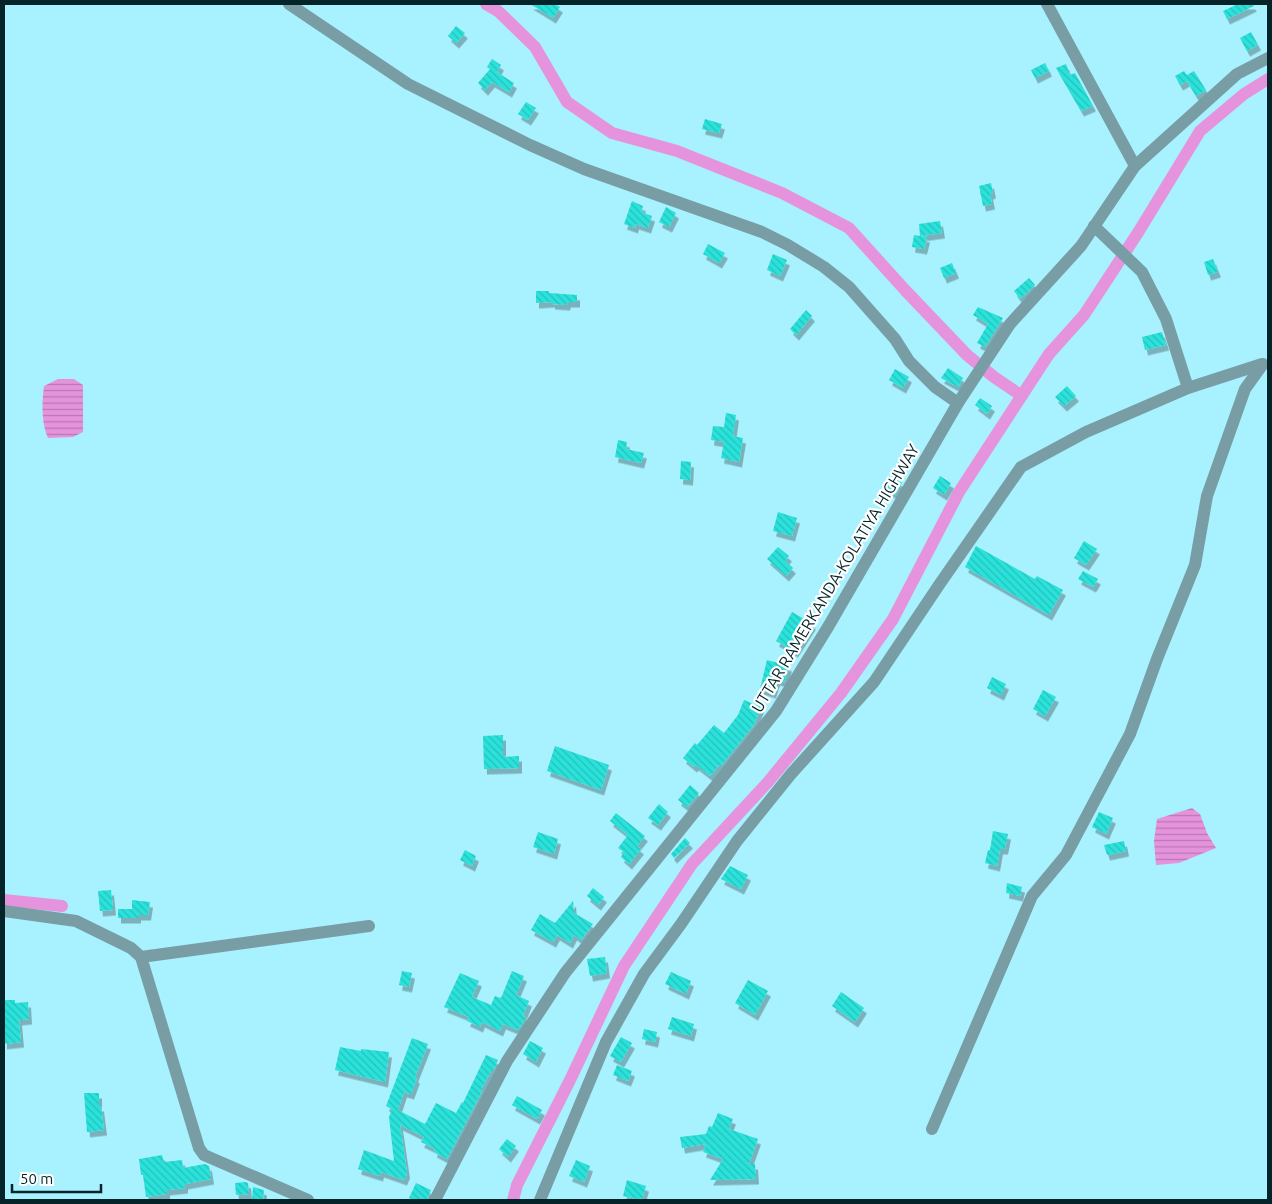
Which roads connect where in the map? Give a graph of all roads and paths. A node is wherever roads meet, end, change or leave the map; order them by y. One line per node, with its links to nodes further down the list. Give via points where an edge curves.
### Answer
1 (289, 4): 8 (street, via 408,84 530,145 584,169 762,232 824,266 849,287 895,339 909,361 935,387)
2 (1046, 4): 4 (street)
3 (1268, 58): 4 (street, UTTAR RAMERKANDA-KOLATIYA HIGHWAY, via 1237,74)
4 (1134, 166): 5 (street, UTTAR RAMERKANDA-KOLATIYA HIGHWAY)
5 (1094, 226): 7 (street, via 1142,272 1166,319); 8 (street, UTTAR RAMERKANDA-KOLATIYA HIGHWAY, via 1010,324)
6 (1265, 363): 7 (street); 12 (street, via 1245,389 1207,496 1195,565 1130,734 1066,855 1032,896)
7 (1188, 388): 15 (street, via 1086,432 1021,467 874,682 737,841 644,974 606,1042)
8 (961, 399): 14 (street, UTTAR RAMERKANDA-KOLATIYA HIGHWAY, via 776,712 565,973 507,1061)
9 (4, 911): 11 (street, via 76,921 131,948)
10 (368, 926): 11 (street)
11 (141, 957): 13 (street, via 199,1148 204,1155)
12 (932, 1130)
13 (308, 1200)
14 (435, 1200)
15 (540, 1200)

